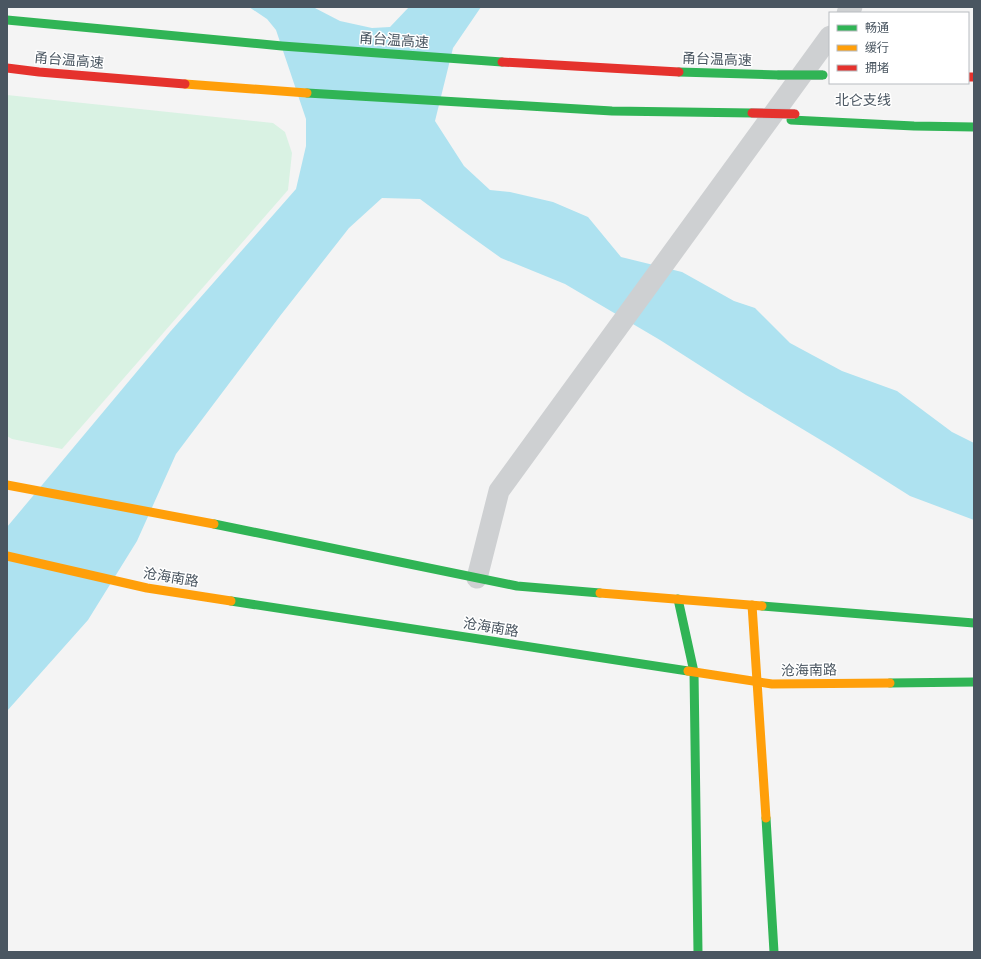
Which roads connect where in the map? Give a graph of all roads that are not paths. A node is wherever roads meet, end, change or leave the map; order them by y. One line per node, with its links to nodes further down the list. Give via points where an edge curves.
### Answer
1 (7, 20): 4 (main road, 甬台温高速, via 234,42 480,61)
2 (829, 37): 12 (street, via 499,492)
3 (7, 68): 7 (main road, 甬台温高速, via 252,90 612,111)
4 (780, 75): 5 (main road, 北仑支线, bridge)
5 (826, 75)
6 (857, 114): 8 (main road, 北仑支线)
7 (750, 115): 8 (main road, 北仑支线, bridge)
8 (793, 117): 9 (main road, via 914,126)
9 (974, 127)
10 (7, 485): 12 (main road)
11 (7, 556): 16 (main road, 沧海南路, via 146,588)
12 (477, 578): 13 (main road, via 517,586)
13 (678, 599): 14 (main road); 16 (main road)
14 (752, 605): 15 (main road); 17 (main road)
15 (974, 623)
16 (694, 672): 17 (main road, 沧海南路); 19 (main road)
17 (758, 682): 18 (main road, 沧海南路); 20 (main road)
18 (974, 682)
19 (698, 952)
20 (774, 952)

